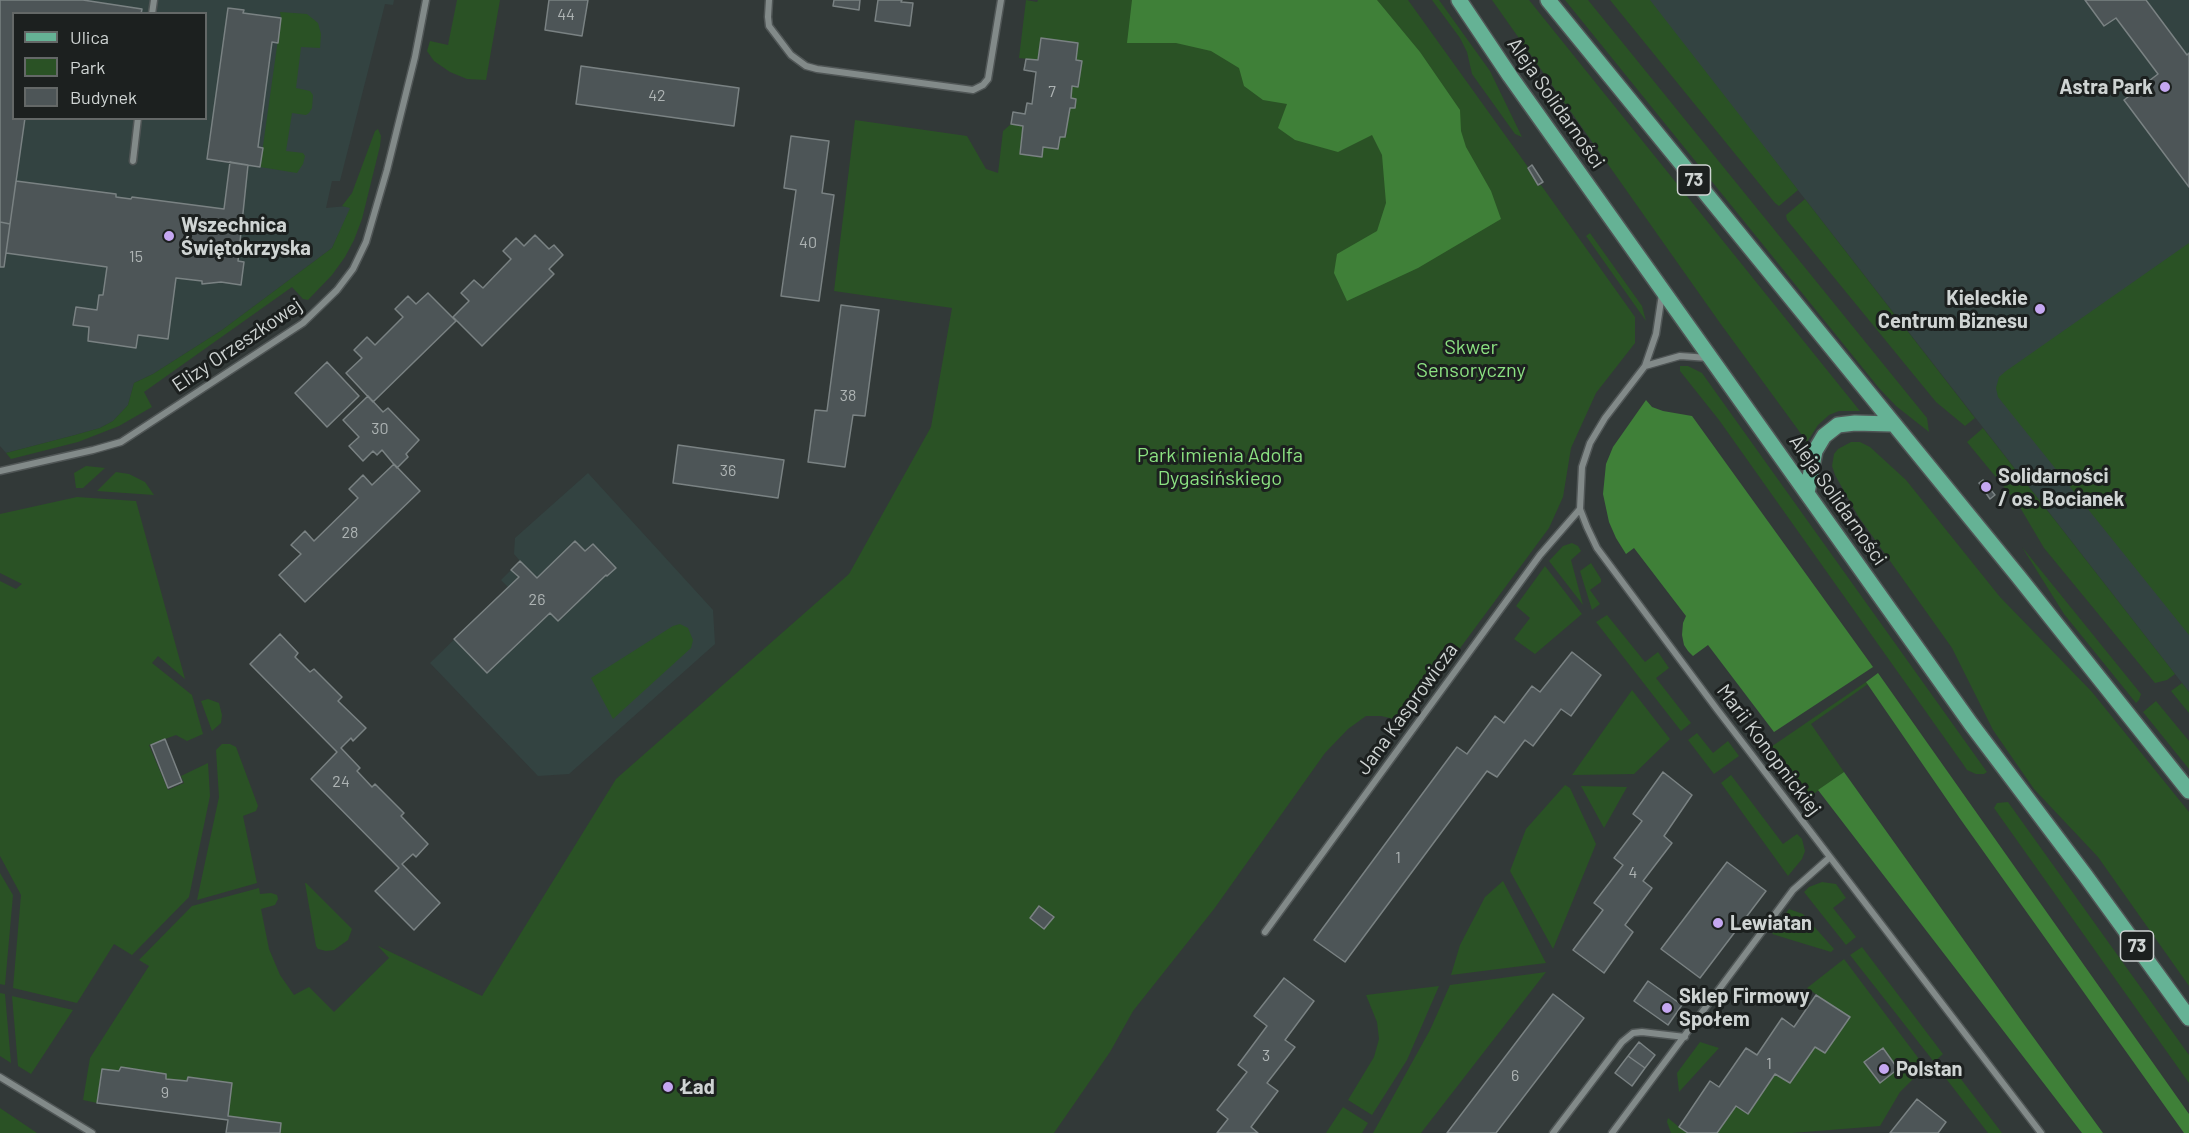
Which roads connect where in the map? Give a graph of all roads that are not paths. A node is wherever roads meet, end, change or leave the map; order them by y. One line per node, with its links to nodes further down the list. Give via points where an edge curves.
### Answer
1 (426, 0): 12 (street, Elizy Orzeszkowej, via 387,170 366,242 337,290 303,323 121,442)
2 (769, 0): 3 (street, via 769,26 791,55 806,66 973,90 988,79)
3 (1001, 0)
4 (1459, 0): 8 (main road, Aleja Solidarności / 73)
5 (1548, 0): 11 (main road, 73)
6 (138, 120): 7 (street)
7 (133, 160)
8 (1663, 290): 9 (main road, Aleja Solidarności / 73); 10 (street, Marii Konopnickiej, via 1656,333)
9 (1712, 358): 10 (street, via 1680,356); 13 (main road, Aleja Solidarności / 73)
10 (1645, 366): 14 (street, Marii Konopnickiej, via 1590,443 1582,467)
11 (1892, 423): 13 (main road, via 1838,425 1824,436 1815,451); 15 (main road, 73)
12 (0, 471)
13 (1807, 492): 18 (main road, Aleja Solidarności / 73, via 1997,760)
14 (1580, 509): 16 (street, Marii Konopnickiej, via 1597,548); 17 (street, Jana Kasprowicza, via 1546,548)
15 (2189, 790)
16 (1829, 858): 19 (street, via 1793,890); 24 (street, Marii Konopnickiej)
17 (1265, 932)
18 (2189, 1018)
19 (1685, 1037): 22 (street, via 1633,1033); 23 (street)
20 (0, 1077): 21 (street)
21 (92, 1133)
22 (1554, 1133)
23 (1612, 1133)
24 (2041, 1133)

